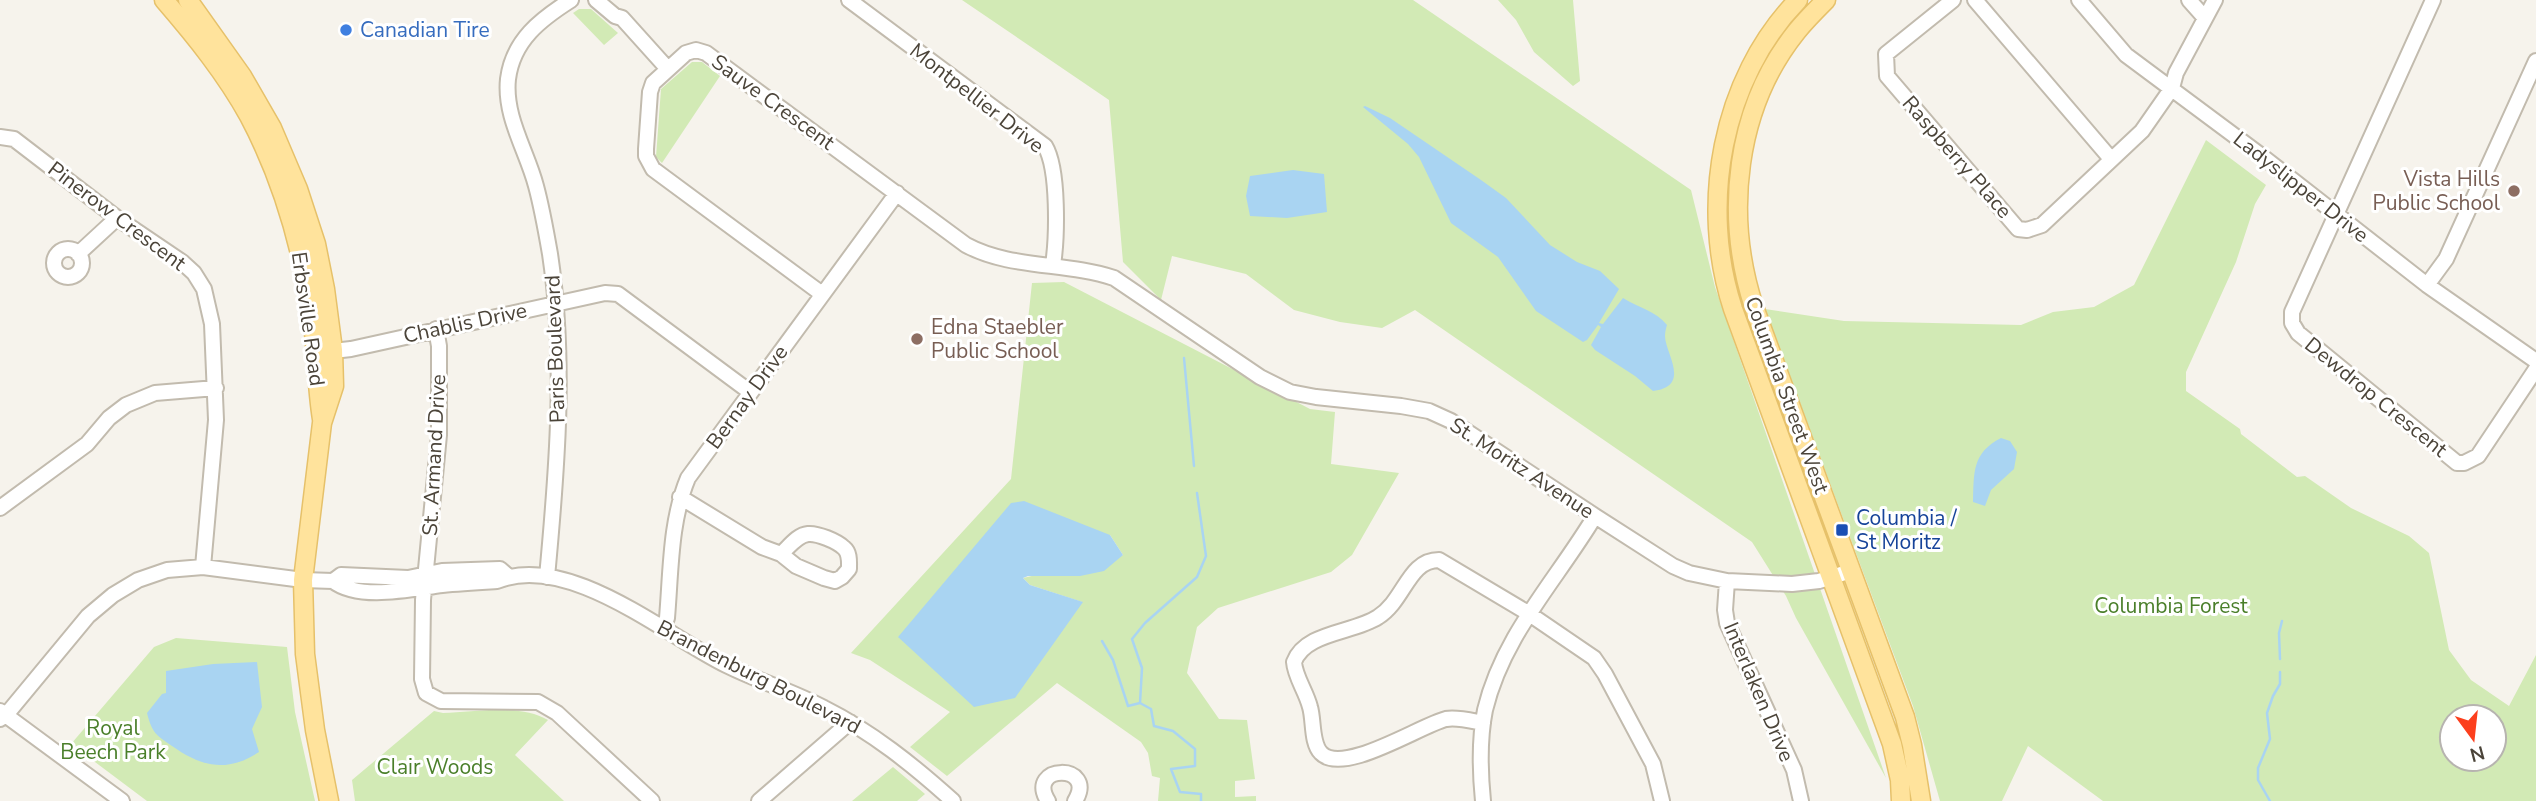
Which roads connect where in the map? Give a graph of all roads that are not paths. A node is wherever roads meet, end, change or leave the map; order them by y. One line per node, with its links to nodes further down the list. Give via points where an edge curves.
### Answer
1 (164, 0): 33 (main road, Erbsville Road, via 206,51 260,138 300,250)
2 (188, 0): 33 (main road, Erbsville Road, via 242,76 272,128 298,189 316,244)
3 (555, 0): 16 (street, Paris Boulevard)
4 (571, 0): 16 (street, Paris Boulevard)
5 (596, 0): 17 (street)
6 (612, 0): 17 (street)
7 (849, 0): 28 (street, Montpellier Drive, via 1045,146 1057,222)
8 (1798, 0): 45 (main road, Columbia Street West, via 1744,78 1731,117 1717,200 1720,254 1733,309)
9 (1826, 0): 43 (main road, Columbia Street West, via 1796,33 1767,78 1752,116 1738,178 1738,232 1750,295)
10 (1953, 0): 23 (street, Raspberry Place, via 1886,54 1887,76 2018,229 2042,225)
11 (1975, 0): 23 (street)
12 (2079, 0): 21 (street, Ladyslipper Drive, via 2126,55)
13 (2189, 0): 18 (street)
14 (2215, 0): 18 (street, Raspberry Place)
15 (2433, 0): 25 (street, Dewdrop Crescent)
16 (547, 15): 31 (street, Paris Boulevard, via 519,47 510,67 508,94 536,186)
17 (622, 18): 20 (street)
18 (2205, 18): 21 (street, Raspberry Place)
19 (2536, 61): 29 (street, via 2446,260)
20 (667, 68): 24 (street, Sauve Crescent, via 689,51 706,53); 30 (street, Sauve Crescent, via 650,89 646,156 653,169)
21 (2172, 88): 23 (street, Raspberry Place, via 2142,131); 25 (street, Ladyslipper Drive)
22 (0, 137): 26 (street, Pinerow Crescent, via 14,139)
23 (2111, 159)
24 (897, 193): 28 (street, St. Moritz Avenue, via 983,254); 30 (street, Bernay Drive)
25 (2337, 214): 29 (street, Ladyslipper Drive); 35 (street, Dewdrop Crescent, via 2292,312 2294,329 2450,458 2464,463 2478,456)
26 (117, 218): 27 (street); 36 (street, Pinerow Crescent, via 181,262 201,283 212,324)
27 (78, 254)
28 (1053, 265): 40 (street, St. Moritz Avenue, via 1114,278 1260,377 1290,392 1401,405 1451,421)
29 (2427, 285): 34 (street, Ladyslipper Drive)
30 (822, 294): 37 (street, Bernay Drive)
31 (557, 303): 32 (street, Chablis Drive); 37 (street, Chablis Drive, via 618,294); 44 (street, Paris Boulevard, via 559,446)
32 (436, 329): 33 (street, Chablis Drive); 47 (street, St. Armand Drive, via 439,435)
33 (324, 352): 46 (main road, Erbsville Road, via 334,386 323,423)
34 (2536, 361)
35 (2536, 369)
36 (216, 388): 39 (street, via 155,393 126,405 87,444); 42 (street, Pinerow Crescent)
37 (750, 392): 38 (street, Bernay Drive, via 688,478)
38 (680, 497): 41 (street); 50 (street, Bernay Drive)
39 (0, 508)
40 (1595, 516): 48 (street, St. Moritz Avenue, via 1674,566); 49 (street)
41 (781, 554)
42 (203, 567): 46 (street, Brandenburg Boulevard); 51 (street, Brandenburg Boulevard, via 167,570 113,595 88,616)
43 (1850, 571): 45 (street, St. Moritz Avenue); 66 (main road, Columbia Street West, via 1905,717)
44 (547, 577): 47 (street, Brandenburg Boulevard); 50 (street, Brandenburg Boulevard, via 595,590)
45 (1832, 578): 48 (street, St. Moritz Avenue, via 1792,584); 65 (main road, Columbia Street West, via 1892,744)
46 (303, 580): 47 (street, Brandenburg Boulevard, via 333,581 341,587 375,592); 56 (main road, Erbsville Road, via 307,667)
47 (424, 581): 57 (street, St. Armand Drive, via 422,679 426,693 441,701 538,702 557,713)
48 (1727, 581): 64 (street, Interlaken Drive, via 1727,623 1794,770)
49 (1528, 613): 53 (street, via 1497,673); 53 (street, via 1439,560 1428,560 1419,565 1385,613 1308,643 1296,655 1294,668 1311,708 1316,744 1329,758 1345,758 1394,743 1445,719); 63 (street, via 1599,664 1653,764)
50 (663, 628): 52 (street, Brandenburg Boulevard, via 725,664)
51 (2, 715): 54 (street)
52 (850, 722): 58 (street); 59 (street, Brandenburg Boulevard, via 888,746)
53 (1483, 723): 62 (street)
54 (103, 796): 55 (street)
55 (122, 801)
56 (329, 801)
57 (652, 801)
58 (759, 801)
59 (953, 801)
60 (1048, 801): 61 (street, via 1045,782 1059,772 1078,782)
61 (1075, 801)
62 (1483, 801)
63 (1662, 801)
64 (1801, 801)
65 (1900, 801)
66 (1921, 801)

